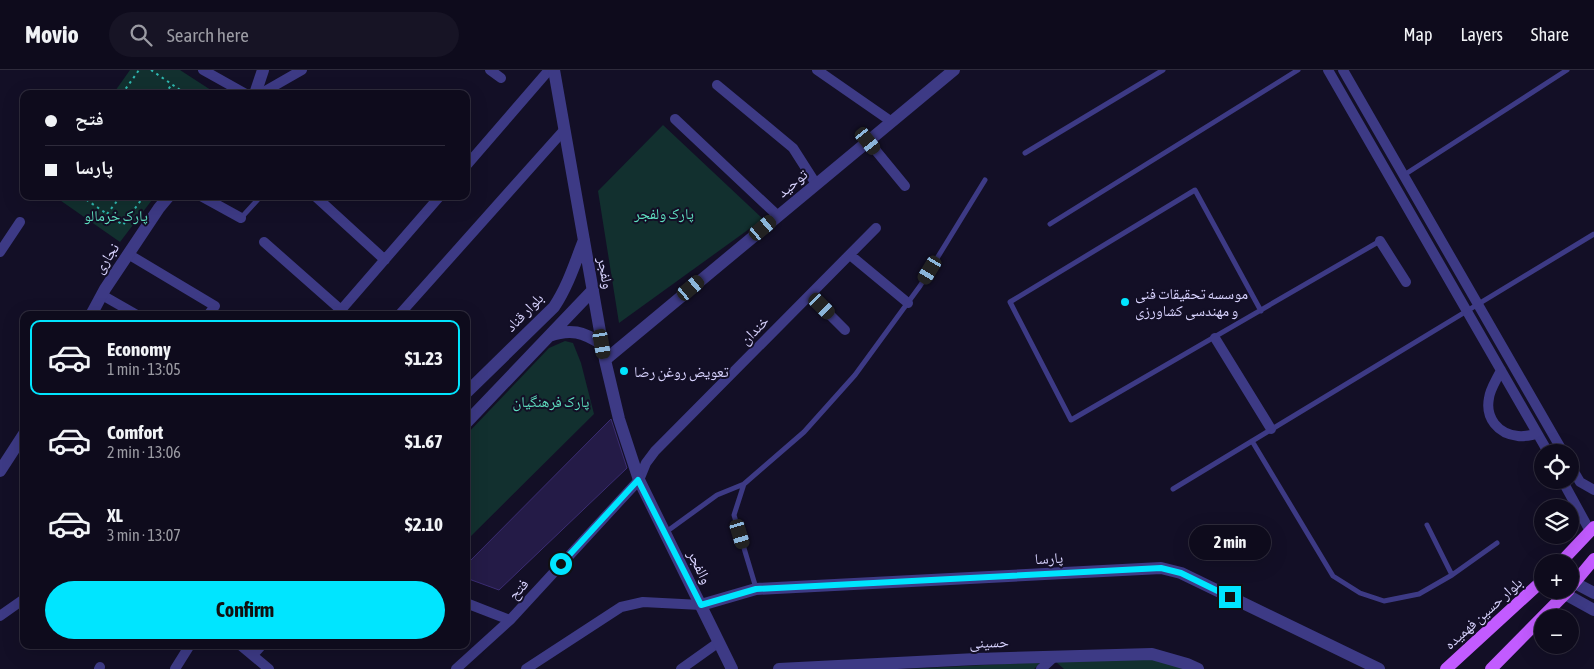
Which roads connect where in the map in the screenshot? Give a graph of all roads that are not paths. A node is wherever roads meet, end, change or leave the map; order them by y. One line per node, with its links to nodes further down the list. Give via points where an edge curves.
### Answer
1 (203, 70): 16 (street)
2 (263, 70): 17 (street)
3 (302, 70): 18 (street)
4 (490, 70): 14 (street)
5 (549, 70): 24 (street)
6 (554, 70): 21 (street, ولفجر)
7 (818, 70): 20 (street)
8 (954, 70): 20 (street, توحید)
9 (1164, 70): 23 (lane)
10 (1298, 70): 37 (lane)
11 (1328, 70): 53 (street)
12 (1343, 70): 25 (street)
13 (1567, 70): 25 (lane)
14 (501, 78)
15 (717, 85): 27 (street, via 793,148)
16 (239, 90)
17 (256, 90)
18 (267, 90)
19 (675, 119): 34 (street)
20 (892, 122): 22 (street, توحید)
21 (564, 129): 40 (street, ولفجر); 57 (street)
22 (868, 141): 27 (street, توحید); 28 (street)
23 (1025, 153)
24 (470, 161)
25 (1403, 175): 52 (street)
26 (985, 180): 51 (lane)
27 (816, 184): 34 (street, توحید)
28 (905, 186)
29 (166, 200): 44 (street, نجاری)
30 (208, 200): 35 (street)
31 (257, 200): 35 (lane)
32 (319, 200): 46 (street)
33 (437, 200): 46 (street)
34 (778, 216): 63 (street, توحید)
35 (241, 218)
36 (20, 222): 43 (street)
37 (1050, 224)
38 (876, 228): 45 (street, خندان)
39 (1594, 234): 52 (lane)
40 (584, 240): 48 (street, ولفجر); 65 (street, بلوار قناد, via 569,281 554,307)
41 (1380, 241): 47 (street); 58 (lane)
42 (264, 242): 46 (street, via 341,310)
43 (0, 252)
44 (128, 254): 49 (street, نجاری); 56 (street, via 215,306)
45 (850, 255): 50 (street, خندان); 51 (street)
46 (385, 260)
47 (1406, 282)
48 (593, 290): 60 (street); 62 (street, ولفجر)
49 (102, 295): 54 (street, نجاری); 55 (street)
50 (810, 295): 59 (street); 74 (street, خندان, via 655,451)
51 (908, 303): 76 (lane, via 854,375 804,432)
52 (1478, 303): 53 (lane); 72 (street)
53 (1467, 310): 64 (street); 67 (lane)
54 (94, 311)
55 (130, 311)
56 (211, 311)
57 (403, 311)
58 (1261, 311): 61 (lane); 61 (lane, via 1195,190 1010,302 1071,420)
59 (845, 330)
60 (549, 336): 62 (street, via 572,332); 66 (street)
61 (1214, 338): 67 (street)
62 (602, 344): 63 (street, ولفجر)
63 (605, 360): 74 (street, ولفجر)
64 (1501, 370): 68 (street); 68 (street, via 1489,397 1488,412 1495,426 1517,436)
65 (470, 389)
66 (470, 419)
67 (1271, 429): 70 (lane)
68 (1537, 434): 71 (street)
69 (20, 440): 73 (street)
70 (1252, 441): 77 (lane); 86 (lane, via 1333,576 1360,593 1384,601 1419,594)
71 (1543, 444)
72 (1558, 444)
73 (0, 471)
74 (638, 480): 82 (street, والفجر); 99 (street, فتح)
75 (1579, 480): 79 (street)
76 (744, 484): 82 (lane, via 717,495); 89 (lane, via 734,515)
77 (1173, 489)
78 (1568, 489): 81 (street)
79 (1594, 490)
80 (1427, 525): 86 (lane)
81 (1592, 529): 84 (main road)
82 (665, 533): 96 (street, والفجر)
83 (1497, 544): 86 (lane)
84 (1569, 554)
85 (1594, 560): 87 (main road)
86 (1452, 575)
87 (1579, 578)
88 (1534, 588): 118 (main road, بلوار حسین فهمیده)
89 (756, 589): 96 (street, پارسا); 117 (street, پارسا, via 1161,568 1181,573)
90 (1579, 590): 91 (street)
91 (1594, 593)
92 (1579, 597): 97 (street)
93 (1561, 599): 106 (main road)
94 (20, 602): 98 (street)
95 (470, 605): 99 (street)
96 (701, 605): 100 (street, والفجر); 111 (street, via 643,602 622,606)
97 (1594, 610)
98 (0, 616)
99 (510, 620): 110 (street, فتح)
100 (719, 642): 112 (street); 113 (street, والفجر)
101 (188, 649): 108 (street)
102 (245, 649): 104 (street)
103 (258, 649): 104 (street)
104 (253, 655): 109 (street)
105 (1055, 656): 107 (street, حسینی); 115 (street); 116 (street, حسینی, via 1152,654)
106 (1500, 663): 119 (main road)
107 (825, 668): 114 (street, حسینی)
108 (175, 669)
109 (269, 669)
110 (456, 669)
111 (526, 669)
112 (681, 669)
113 (732, 669)
114 (779, 669)
115 (1041, 669)
116 (1198, 669)
117 (1379, 669)
118 (1446, 669)
119 (1491, 669)

